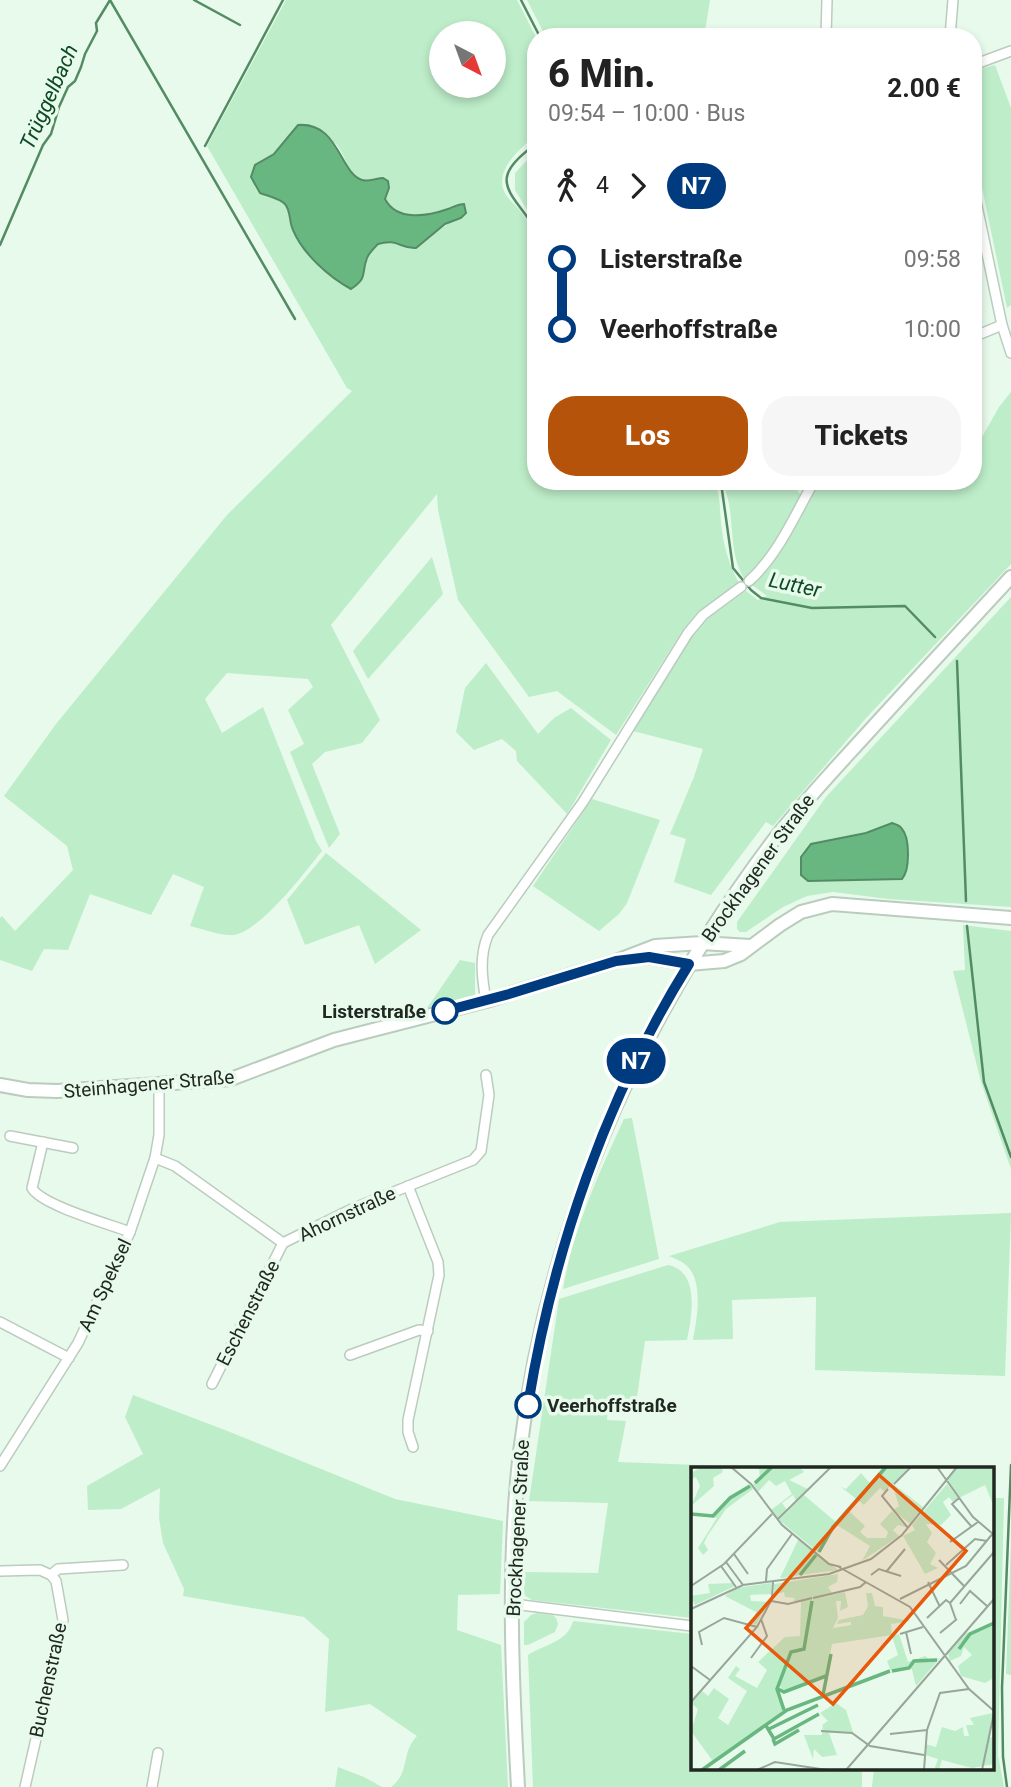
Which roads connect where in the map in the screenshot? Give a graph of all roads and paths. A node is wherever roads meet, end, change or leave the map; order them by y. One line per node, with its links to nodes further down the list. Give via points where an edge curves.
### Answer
1 (827, 0): 3 (street)
2 (953, 0): 4 (street)
3 (827, 28)
4 (951, 28)
5 (1011, 51): 6 (street)
6 (982, 62)
7 (982, 230): 8 (street)
8 (1002, 325): 9 (street); 10 (street)
9 (982, 333)
10 (1011, 354)
11 (809, 490): 18 (street, via 761,570 688,633 583,802 488,935 481,960)
12 (1011, 578): 14 (main road, Brockhagener Straße, via 810,796)
13 (1011, 918): 15 (main road, Steinhagener Straße, via 832,904 801,912)
14 (702, 943): 15 (main road, Steinhagener Straße); 16 (main road, Steinhagener Straße, via 655,946); 17 (main road, Brockhagener Straße)
15 (750, 946): 17 (main road, Steinhagener Straße, via 724,961)
16 (616, 961): 17 (main road, Steinhagener Straße, via 649,957); 18 (main road, Steinhagener Straße)
17 (689, 964): 39 (main road, Brockhagener Straße, via 625,1083 583,1185 560,1260 520,1453)
18 (486, 1001): 21 (main road, Steinhagener Straße, via 334,1040 243,1077)
19 (486, 1075): 26 (street, Ahornstraße, via 489,1095 481,1151 467,1164)
20 (0, 1085): 21 (main road, Steinhagener Straße, via 57,1091)
21 (159, 1086): 25 (street, Am Speksel)
22 (10, 1136): 23 (street)
23 (43, 1142): 24 (street); 27 (street, via 35,1192)
24 (73, 1148)
25 (155, 1158): 27 (street, Am Speksel); 28 (street, Ahornstraße, via 175,1166)
26 (408, 1186): 28 (street, Ahornstraße); 30 (street, via 438,1262)
27 (130, 1232): 32 (street, Am Speksel)
28 (283, 1243): 33 (street, Eschenstraße)
29 (0, 1322): 32 (street)
30 (428, 1331): 31 (street, via 418,1330); 34 (street, via 407,1426)
31 (350, 1355)
32 (69, 1358): 35 (street, Am Speksel)
33 (212, 1384)
34 (413, 1447)
35 (0, 1465)
36 (123, 1565): 38 (street, via 58,1569)
37 (0, 1571): 38 (street, via 40,1570)
38 (51, 1575): 42 (street, Buchenstraße, via 63,1620)
39 (513, 1604): 40 (street); 44 (main road, Brockhagener Straße)
40 (691, 1626)
41 (159, 1753): 43 (street)
42 (25, 1787)
43 (152, 1787)
44 (518, 1787)

